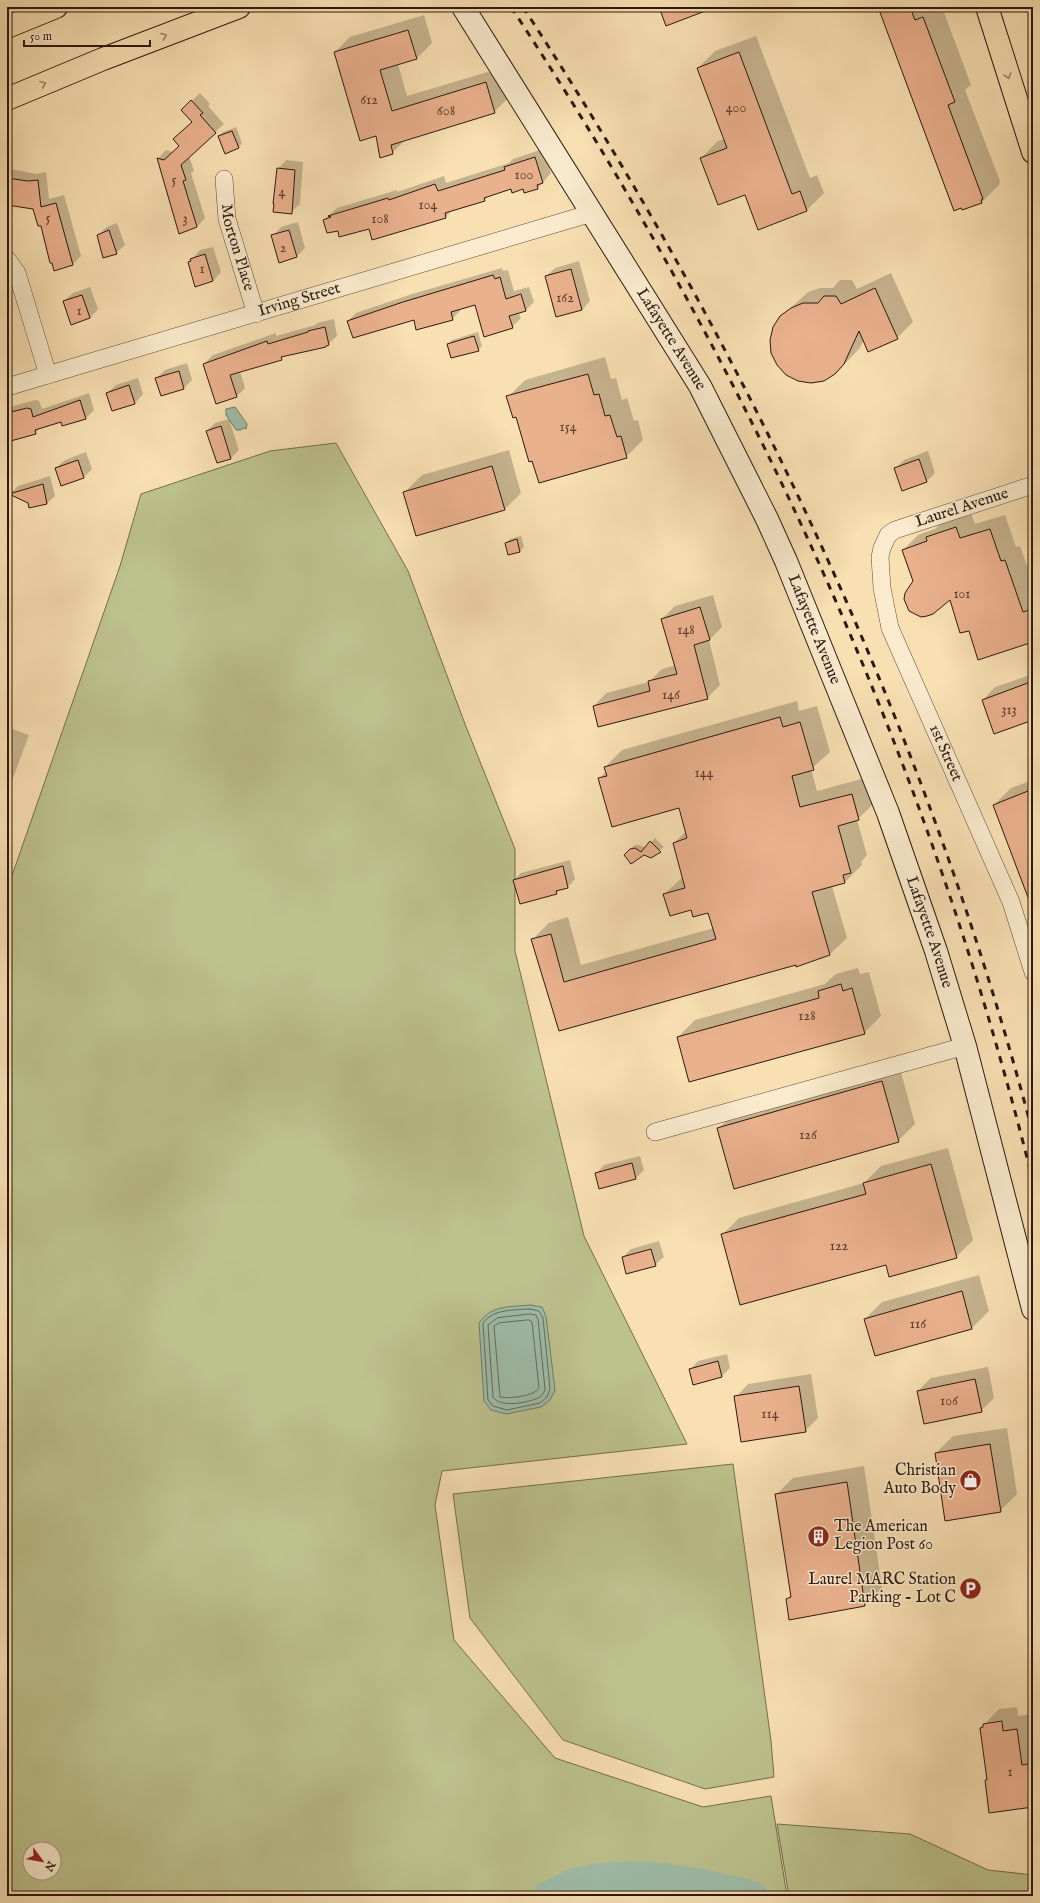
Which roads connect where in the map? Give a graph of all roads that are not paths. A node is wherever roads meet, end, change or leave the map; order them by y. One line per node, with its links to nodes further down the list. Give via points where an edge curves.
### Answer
1 (56, 7): 6 (main road)
2 (238, 7): 8 (main road, one-way to 2)
3 (463, 7): 11 (street, Lafayette Avenue)
4 (971, 7): 7 (main road)
5 (986, 7): 7 (main road)
6 (7, 27)
7 (996, 39): 9 (main road, one-way to 9)
8 (7, 99)
9 (1033, 152)
10 (224, 179): 13 (street, Morton Place, via 227,218)
11 (592, 213): 13 (street, Irving Street); 19 (street, Lafayette Avenue, via 700,386 767,519 888,813)
12 (7, 260): 14 (street, via 16,273)
13 (256, 314): 14 (street, Irving Street)
14 (48, 375): 15 (street, Irving Street)
15 (7, 387)
16 (1033, 485): 17 (street, Laurel Avenue)
17 (892, 532): 18 (street, 1st Street, via 882,548 880,557 882,588 890,628 1011,902)
18 (1033, 972)
19 (965, 1046): 20 (street); 21 (street, Lafayette Avenue)
20 (655, 1132)
21 (1033, 1309)

